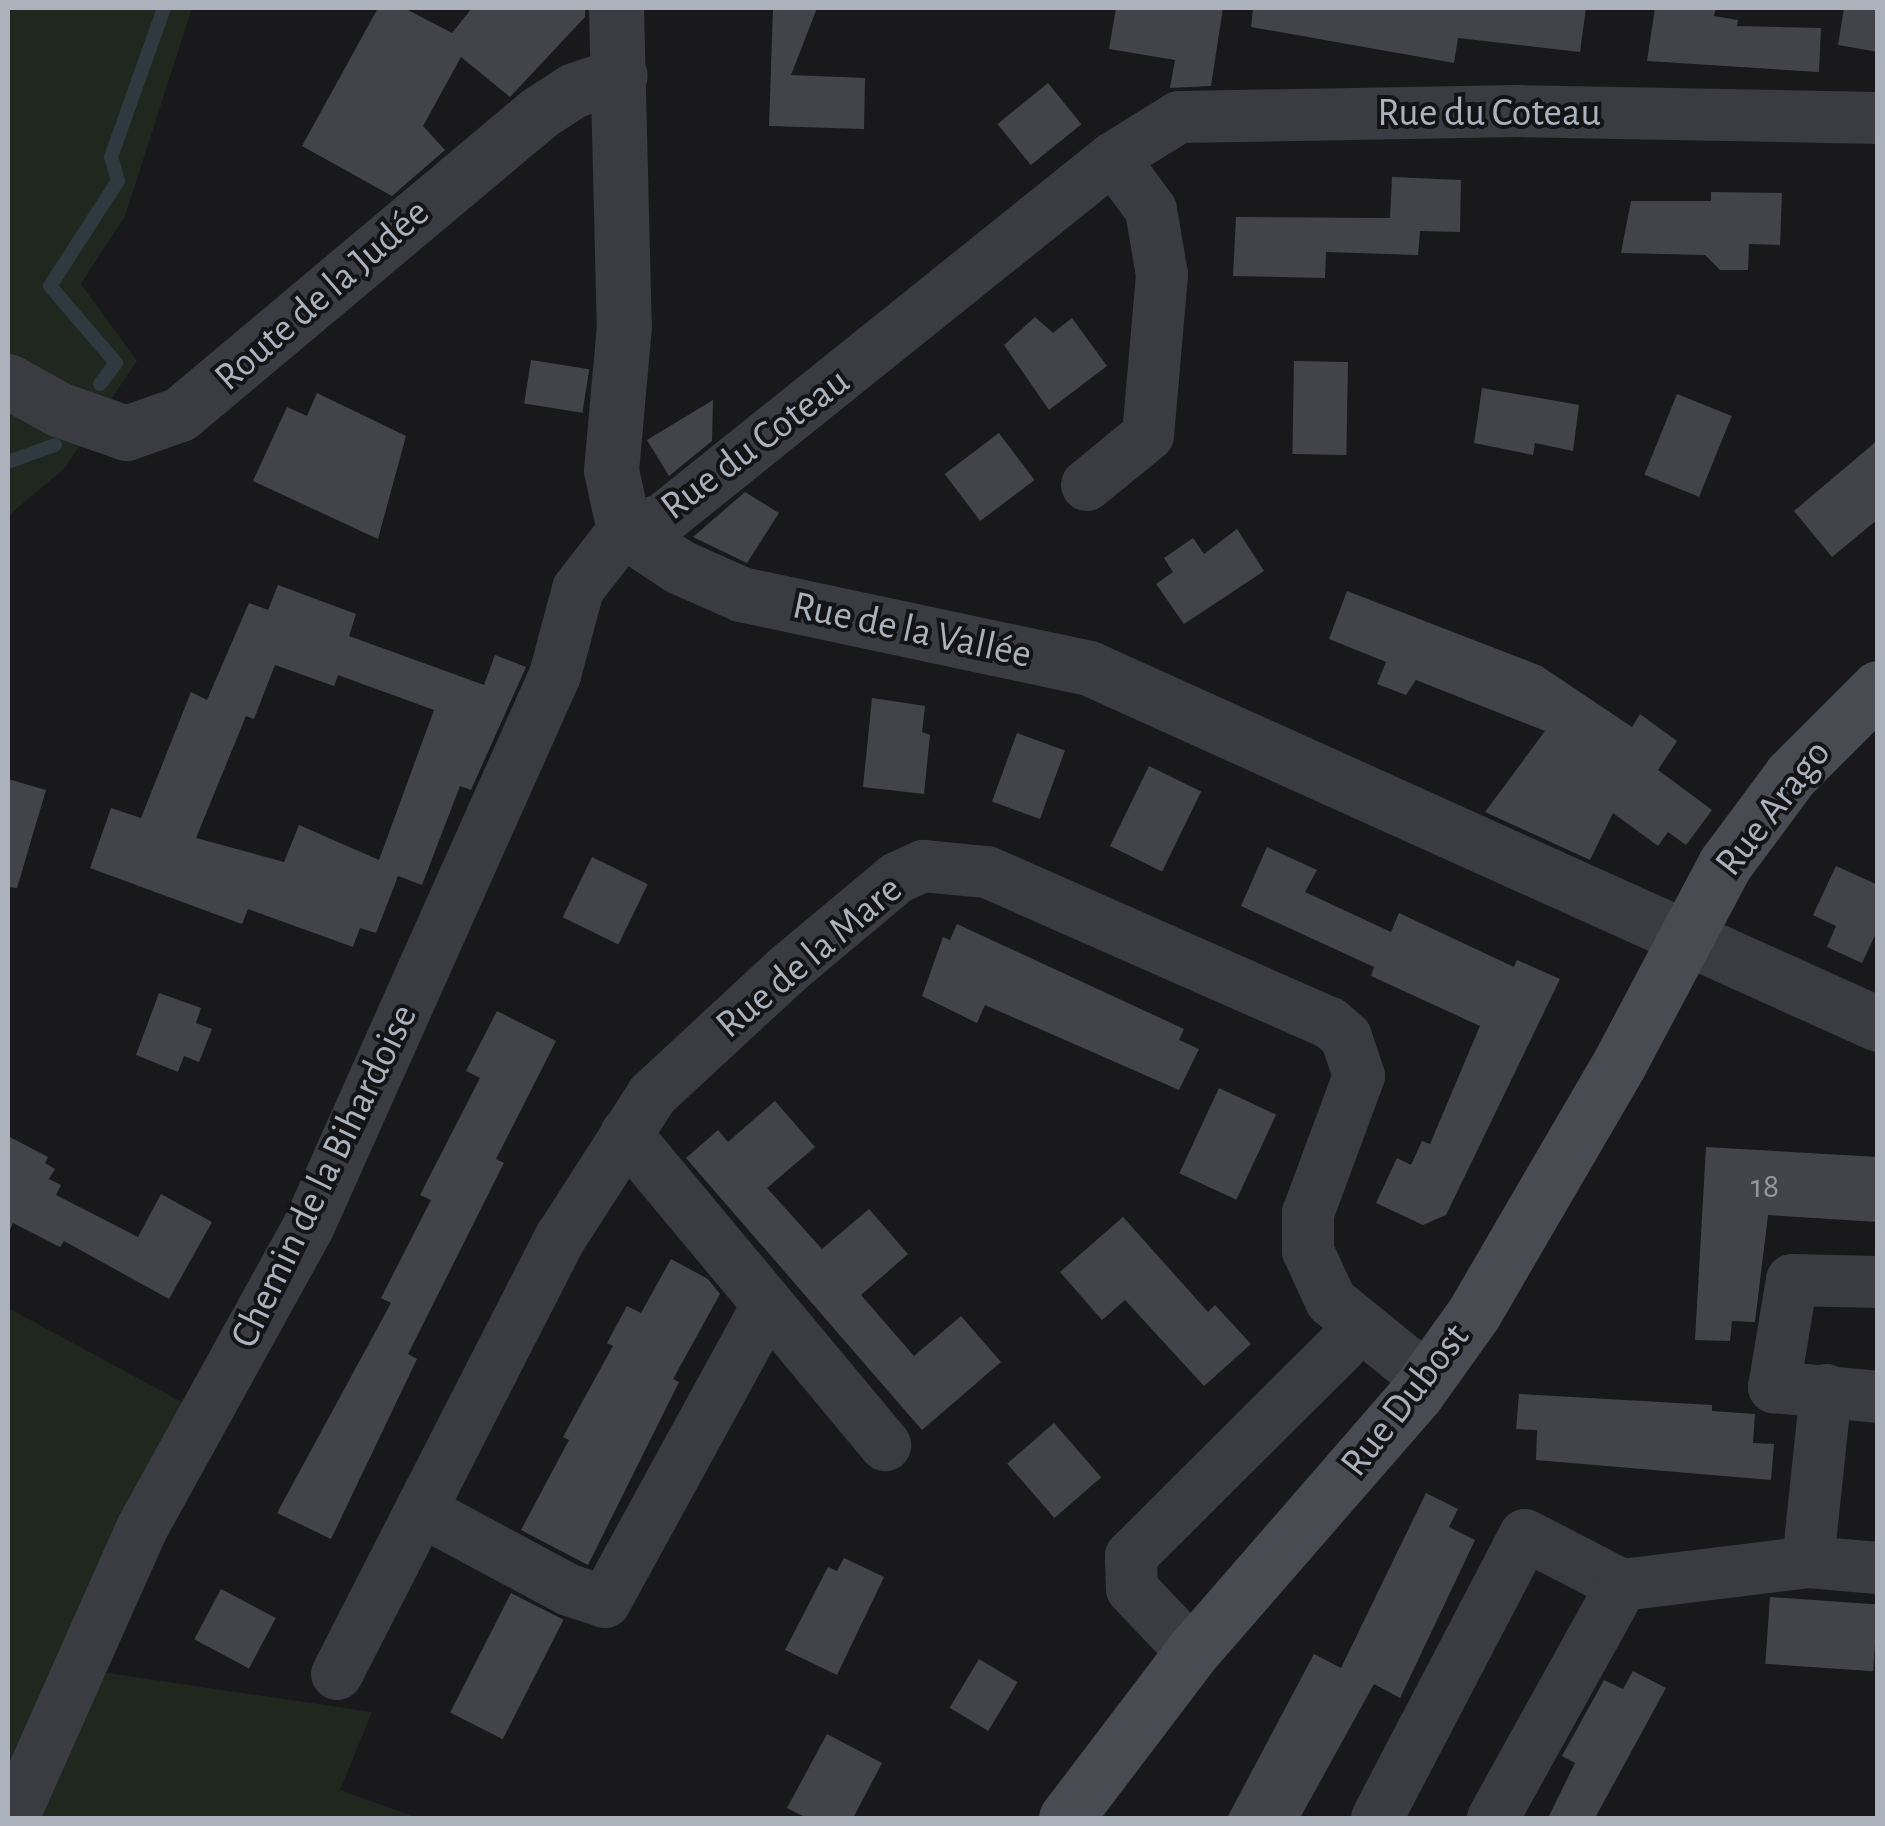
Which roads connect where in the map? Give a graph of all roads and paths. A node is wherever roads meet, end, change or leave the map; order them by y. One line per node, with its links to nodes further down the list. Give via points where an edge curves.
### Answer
1 (616, 8): 2 (street)
2 (620, 76): 5 (street, Route de la Judée, via 574,90 540,112 194,405 168,420 142,431 106,428); 7 (street, via 624,325 611,470)
3 (1878, 118): 4 (street, Rue du Coteau, via 1197,114 1164,123)
4 (1113, 158): 6 (street, via 1151,210 1162,276 1148,435); 7 (street, Rue du Coteau, via 786,426 662,520)
5 (8, 380)
6 (1086, 485)
7 (624, 530): 9 (street, Rue de la Vallée, via 680,567 741,594 1088,668); 25 (street, Chemin de la Bihardoise, via 578,589 555,675 308,1228 141,1530)
8 (1878, 688): 9 (main road, Rue Arago, via 1760,814)
9 (1683, 940): 10 (street, Rue de la Vallée); 15 (main road, Rue Dubost, via 1610,1080 1474,1313)
10 (1878, 1024)
11 (626, 1134): 13 (street); 14 (street, Rue de la Mare, via 670,1075 897,878 922,866 964,865 1330,1023 1346,1037 1356,1056 1356,1095 1306,1230 1317,1281); 19 (street, Rue de la Mare, via 562,1238)
12 (1878, 1282): 16 (street, via 1792,1280 1774,1386)
13 (767, 1306): 18 (street); 19 (street, via 605,1602)
14 (1359, 1329): 15 (street, Rue de la Mare); 23 (street, via 1130,1556 1132,1590)
15 (1427, 1379): 23 (main road, Rue Dubost)
16 (1826, 1390): 17 (street); 20 (street)
17 (1878, 1397)
18 (884, 1444)
19 (422, 1511): 24 (street, Rue de la Mare)
20 (1808, 1562): 21 (street); 22 (street)
21 (1878, 1568)
22 (1622, 1585): 27 (street, via 1525,1535); 28 (street)
23 (1192, 1652): 26 (main road, Rue Dubost)
24 (337, 1674)
25 (12, 1818)
26 (1066, 1818)
27 (1377, 1818)
28 (1493, 1818)

